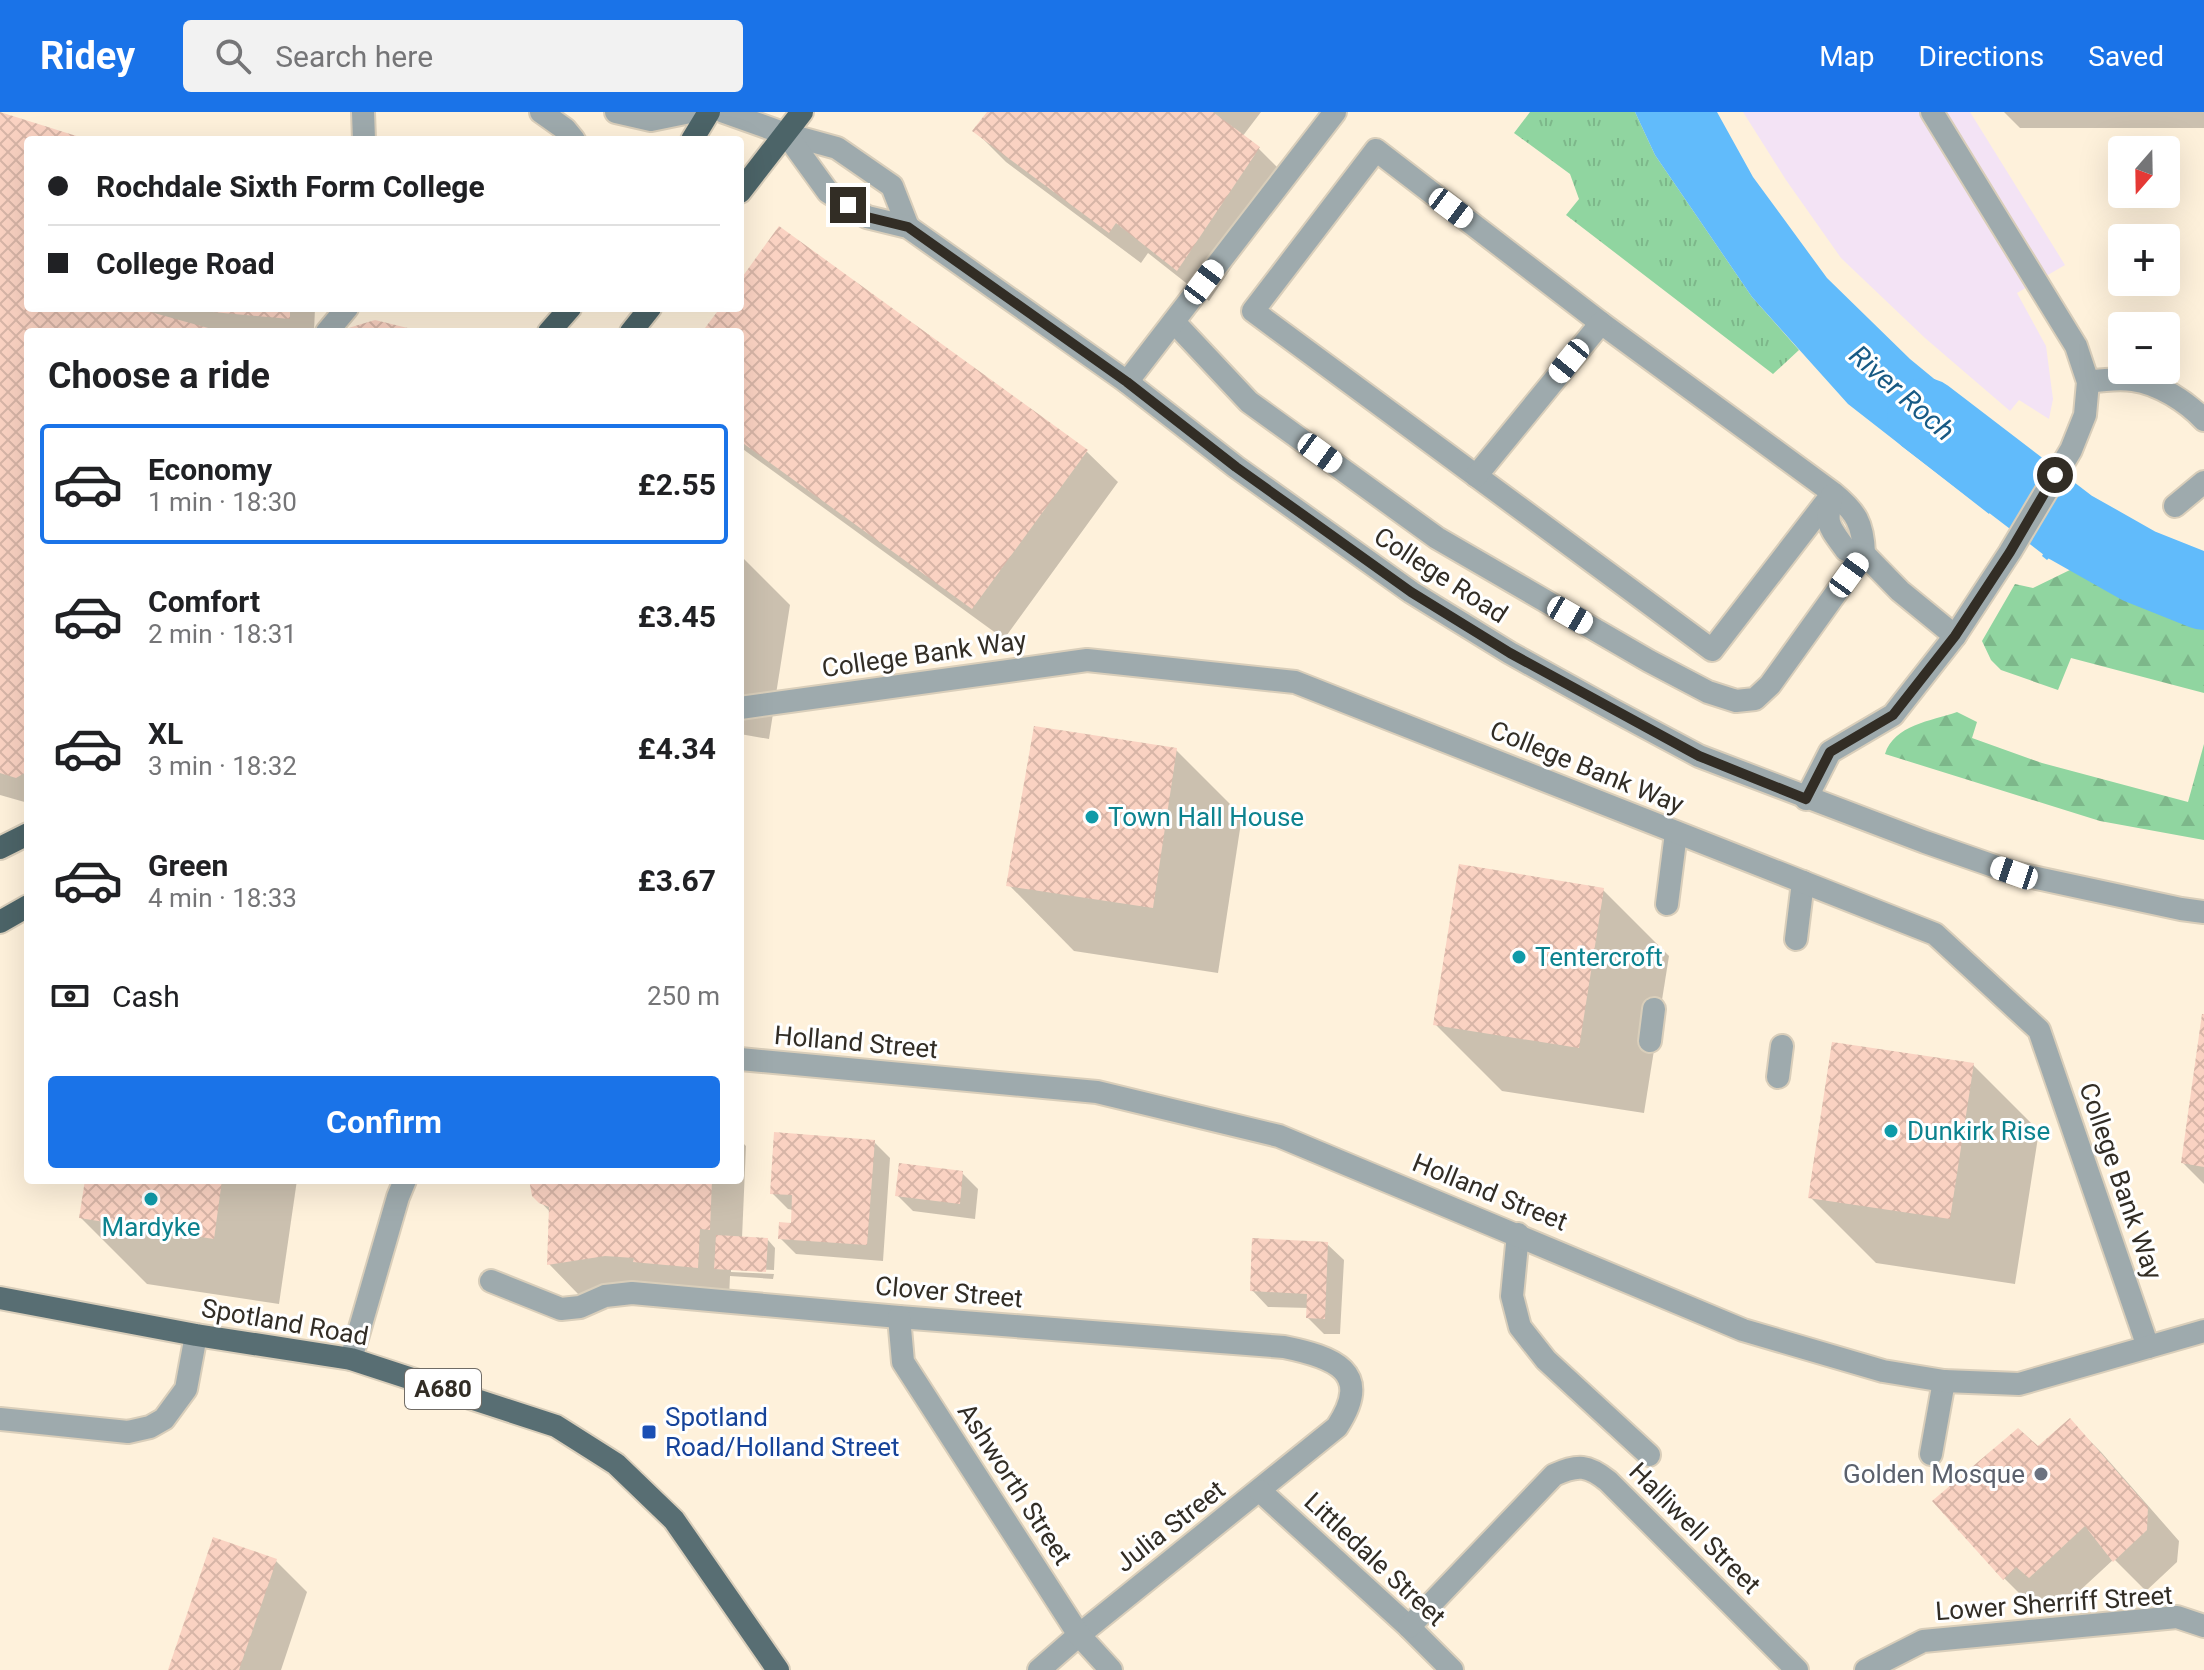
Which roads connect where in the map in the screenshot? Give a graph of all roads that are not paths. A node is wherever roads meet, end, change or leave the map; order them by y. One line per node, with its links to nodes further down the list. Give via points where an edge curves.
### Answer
1 (363, 112): 11 (street)
2 (541, 112): 12 (street)
3 (616, 112): 4 (street, via 651,120)
4 (690, 112)
5 (709, 112): 13 (highway)
6 (724, 112): 10 (street)
7 (802, 112): 10 (highway)
8 (1335, 112): 19 (street)
9 (1932, 112): 25 (street, via 2076,346)
10 (786, 134): 14 (highway); 15 (street, College Road, via 828,192 867,217); 15 (street, via 837,148 892,186)
11 (364, 136)
12 (571, 136)
13 (694, 136)
14 (744, 187)
15 (908, 227): 24 (street, College Road)
16 (344, 312): 21 (street)
17 (566, 312): 22 (highway)
18 (647, 312): 23 (highway)
19 (1174, 322): 24 (street); 31 (street, via 1249,402 1437,538 1708,692 1736,701 1755,699)
20 (1601, 323): 27 (street); 27 (street, via 1376,150 1253,311); 29 (street)
21 (330, 328)
22 (552, 328)
23 (634, 328)
24 (1127, 382): 34 (street, College Road, via 1399,583 1497,645 1699,756)
25 (2088, 382): 26 (street, via 2134,380 2161,389); 32 (street, via 2085,415 2071,450)
26 (2204, 420)
27 (1476, 476): 29 (street, via 1712,650)
28 (2204, 482): 30 (street)
29 (1833, 493): 31 (street, via 1858,518)
30 (2175, 506)
31 (1864, 554): 32 (street)
32 (1955, 636): 34 (street, via 1893,715 1830,752)
33 (744, 707): 35 (street, College Bank Way, via 1087,660 1295,682)
34 (1806, 799): 41 (street, College Road, via 2014,873)
35 (1676, 833): 38 (street, College Bank Way); 39 (street)
36 (24, 836): 37 (highway)
37 (0, 848)
38 (1803, 882): 43 (street); 56 (street, College Bank Way, via 1935,934 2039,1030)
39 (1667, 904)
40 (24, 908): 42 (highway)
41 (2204, 912)
42 (0, 922)
43 (1796, 939)
44 (1654, 1009): 45 (street)
45 (1650, 1041)
46 (1782, 1046): 48 (street)
47 (744, 1059): 50 (street, Holland Street, via 1097,1092 1279,1136)
48 (1778, 1077)
49 (403, 1184): 57 (street)
50 (1518, 1234): 58 (street, Holland Street, via 1743,1330 1883,1371); 62 (street, via 1512,1296 1520,1327 1546,1360)
51 (491, 1281): 53 (street, Clover Street, via 561,1309 632,1293)
52 (0, 1298): 55 (main road, Spotland Road / A680)
53 (899, 1317): 60 (street, Clover Street, via 1310,1352 1340,1366 1352,1387 1348,1410); 66 (street, Ashworth Street, via 903,1362)
54 (2204, 1331): 56 (street, Holland Street)
55 (196, 1335): 57 (main road, Spotland Road / A680); 59 (street, via 186,1389 164,1419 150,1427 128,1432)
56 (2148, 1347): 58 (street, Holland Street, via 2019,1384)
57 (351, 1359): 67 (main road, Spotland Road / A680, via 556,1426 616,1464 674,1520)
58 (1944, 1381): 61 (street)
59 (0, 1419)
60 (1337, 1427): 63 (street, Julia Street)
61 (1931, 1454)
62 (1649, 1455)
63 (1260, 1491): 65 (street, Littledale Street); 66 (street, Julia Street)
64 (2204, 1626): 72 (street, Lower Sherriff Street, via 2177,1617 1923,1641)
65 (1409, 1627): 70 (street, Littledale Street); 71 (street, Halliwell Street, via 1554,1475 1583,1467 1608,1481)
66 (1079, 1635): 68 (street, Julia Street); 69 (street, Ashworth Street)
67 (778, 1670)
68 (1039, 1670)
69 (1111, 1670)
70 (1452, 1670)
71 (1797, 1670)
72 (1866, 1670)

